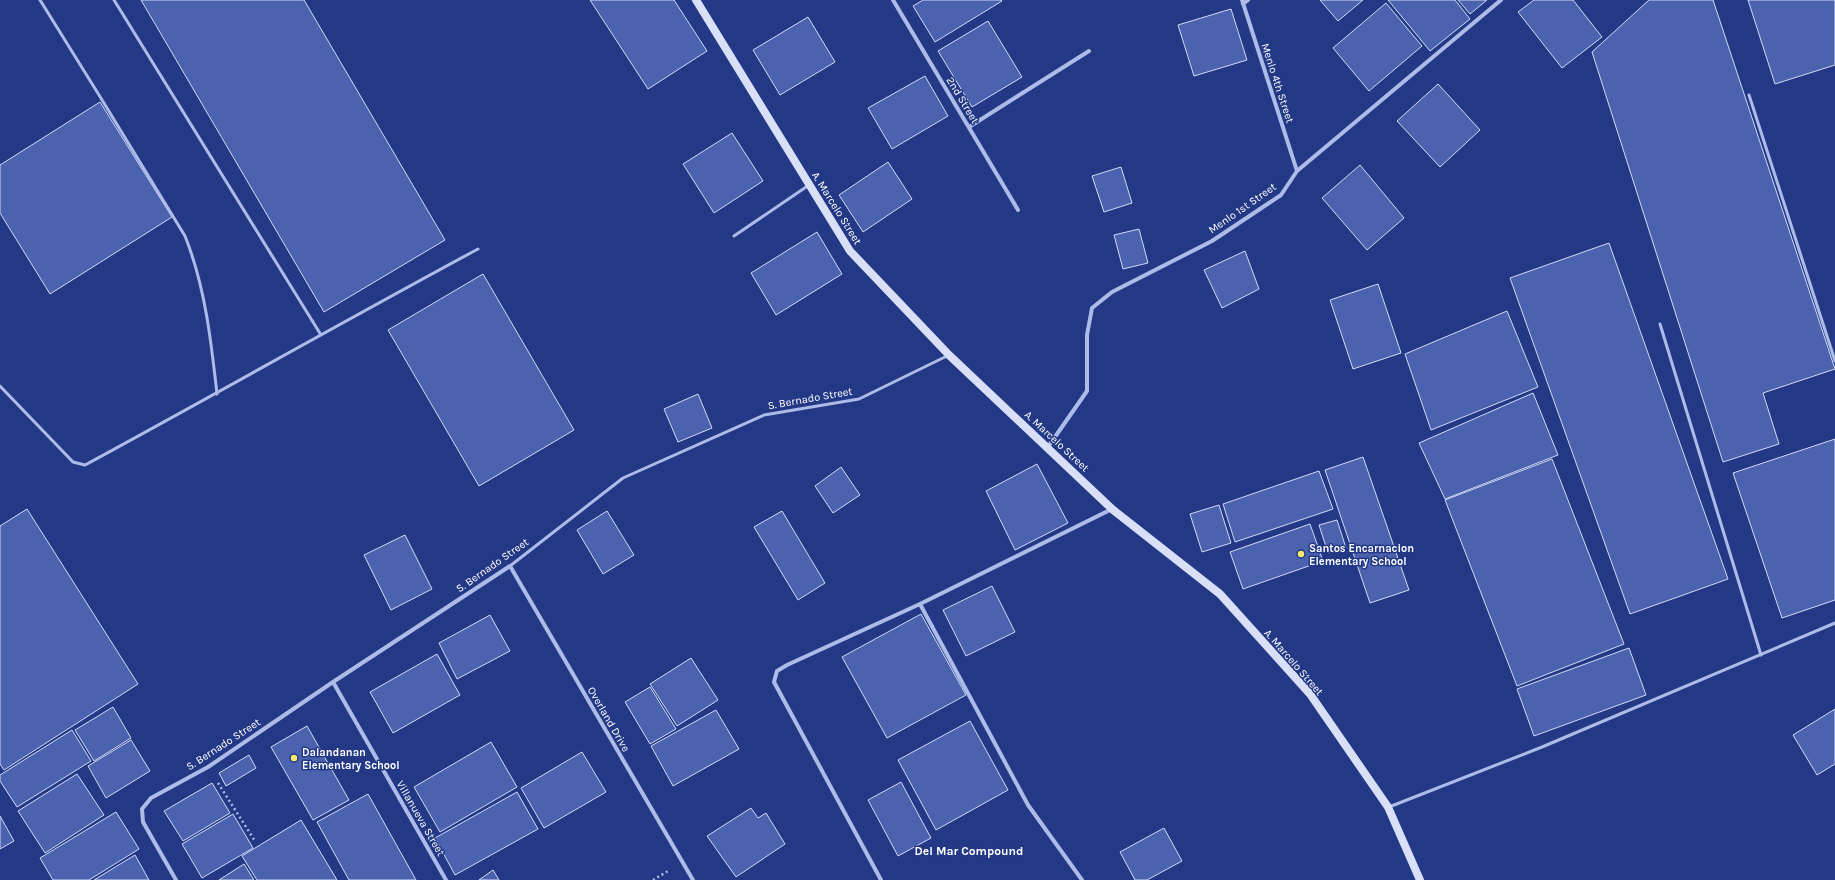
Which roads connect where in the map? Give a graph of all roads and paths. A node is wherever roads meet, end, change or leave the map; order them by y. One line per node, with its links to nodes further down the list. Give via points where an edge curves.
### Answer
1 (40, 0): 21 (lane, via 185,236 204,297)
2 (114, 0): 17 (lane)
3 (696, 0): 12 (street, A. Marcelo Street)
4 (893, 0): 10 (street, 2nd Street)
5 (1248, 0): 7 (street)
6 (1501, 0): 11 (street, Menlo 1st Street)
7 (1243, 2): 11 (street, Menlo 4th Street)
8 (1089, 51): 10 (street)
9 (1749, 95): 19 (lane)
10 (969, 127): 13 (street, 2nd Street)
11 (1297, 171): 22 (street, Menlo 1st Street, via 1281,195 1262,208 1212,241 1112,292 1092,308 1087,335 1088,390)
12 (809, 184): 14 (lane); 18 (street, A. Marcelo Street, via 850,251)
13 (1018, 210)
14 (734, 236)
15 (478, 249): 17 (lane)
16 (1660, 324): 27 (lane)
17 (321, 335): 21 (lane)
18 (949, 355): 22 (street, A. Marcelo Street); 24 (lane, S. Bernado Street, via 859,399 764,415 623,478)
19 (1835, 361)
20 (0, 386): 21 (lane, via 73,462 85,465)
21 (217, 394)
22 (1048, 447): 23 (street, A. Marcelo Street)
23 (1112, 509): 25 (street); 30 (street, A. Marcelo Street, via 1220,594 1310,694)
24 (510, 566): 28 (street, S. Bernado Street); 34 (street, Overland Drive)
25 (920, 604): 35 (street, via 787,665 777,671 774,682); 36 (street, via 1028,805)
26 (1835, 623): 27 (lane)
27 (1761, 654): 30 (lane, via 1542,747)
28 (333, 682): 29 (street, S. Bernado Street); 33 (street, Villanueva Street)
29 (208, 767): 31 (path); 32 (street, S. Bernado Street, via 151,798 142,809 143,822)
30 (1388, 808): 37 (street, A. Marcelo Street)
31 (255, 842)
32 (176, 880)
33 (446, 880)
34 (693, 880)
35 (881, 880)
36 (1082, 880)
37 (1420, 880)

